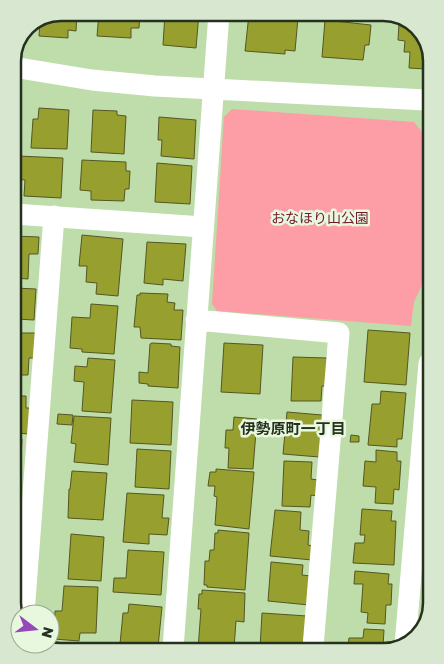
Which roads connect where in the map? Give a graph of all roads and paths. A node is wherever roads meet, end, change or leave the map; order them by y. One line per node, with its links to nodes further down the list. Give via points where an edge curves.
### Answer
1 (218, 21): 3 (street)
2 (21, 68): 3 (street, via 92,80)
3 (212, 88): 4 (street); 7 (street)
4 (423, 100)
5 (21, 214): 6 (street)
6 (54, 216): 7 (street); 10 (street)
7 (203, 227): 8 (street)
8 (196, 320): 12 (street); 13 (street, via 339,333)
9 (423, 434): 11 (street)
10 (25, 604)
11 (406, 635)
12 (173, 643)
13 (313, 643)

